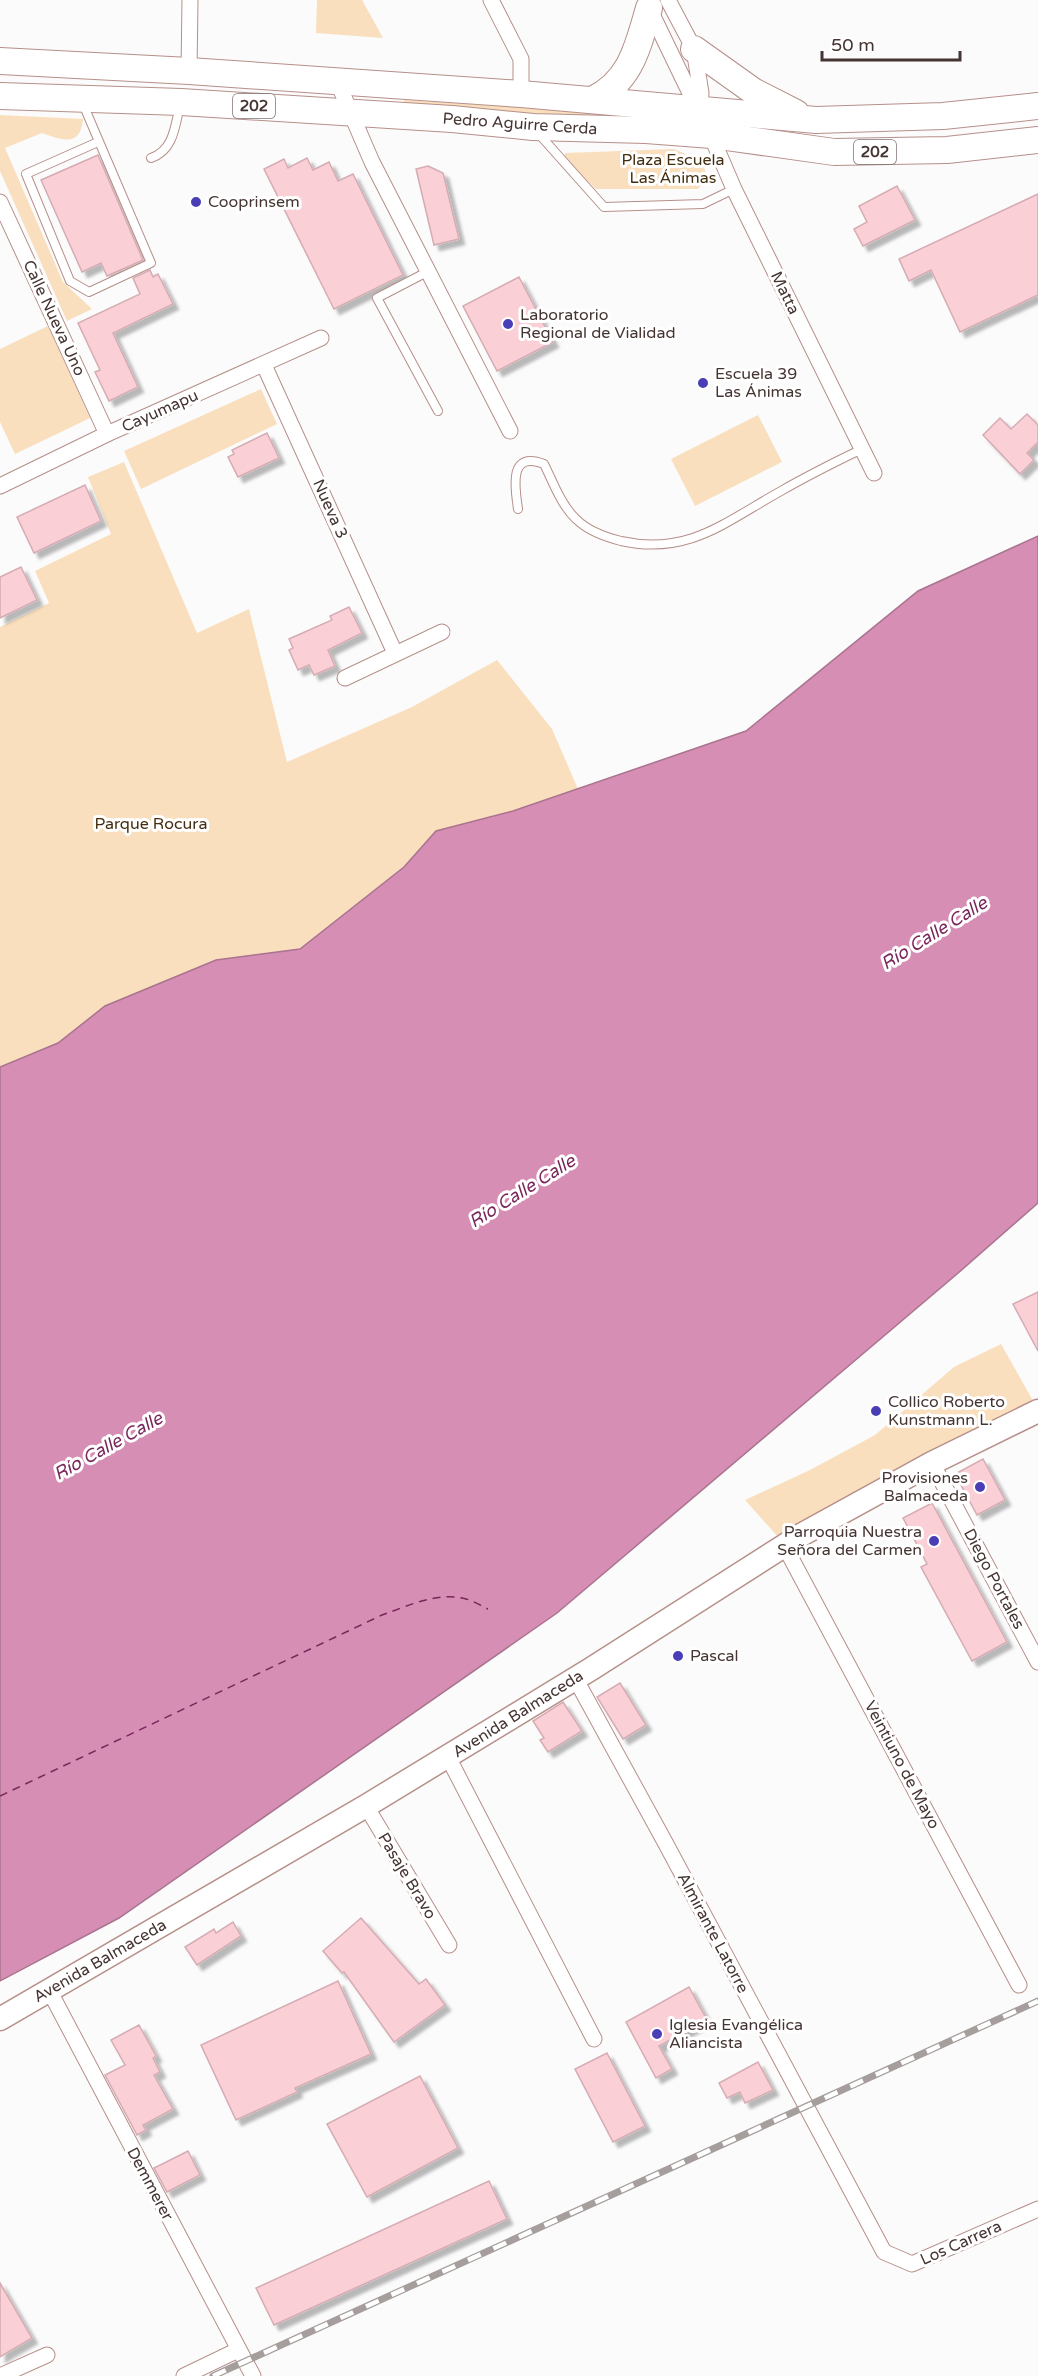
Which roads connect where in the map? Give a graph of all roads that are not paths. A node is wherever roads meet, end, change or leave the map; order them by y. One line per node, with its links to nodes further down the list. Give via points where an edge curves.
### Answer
1 (190, 0): 6 (street)
2 (491, 0): 8 (street, via 521,58)
3 (654, 3): 4 (street, Matta); 11 (highway, via 627,72 611,90); 15 (street, Matta)
4 (694, 50): 15 (street, Matta); 17 (highway, via 771,101)
5 (0, 61): 6 (highway, Pedro Aguirre Cerda / 202)
6 (189, 71): 7 (highway, Pedro Aguirre Cerda / 202); 12 (highway); 13 (highway, via 196,89)
7 (337, 81): 8 (highway, Pedro Aguirre Cerda / 202); 16 (street)
8 (521, 94): 11 (highway, Pedro Aguirre Cerda / 202)
9 (0, 96): 10 (highway, Pedro Aguirre Cerda / 202)
10 (81, 97): 12 (highway, Pedro Aguirre Cerda / 202); 21 (lane)
11 (592, 100): 15 (highway, Pedro Aguirre Cerda / 202)
12 (169, 102): 13 (highway, Pedro Aguirre Cerda / 202); 22 (lane, via 171,143 163,153)
13 (214, 104): 16 (highway, Pedro Aguirre Cerda / 202)
14 (1038, 106): 17 (highway, Pedro Aguirre Cerda / 202, via 943,116)
15 (700, 110): 17 (highway, Pedro Aguirre Cerda / 202); 19 (street, Matta)
16 (350, 112): 18 (highway, Pedro Aguirre Cerda / 202); 25 (street)
17 (816, 120)
18 (533, 128): 19 (highway, Pedro Aguirre Cerda / 202); 23 (lane, via 604,207 703,204)
19 (712, 135): 20 (highway, Pedro Aguirre Cerda / 202, via 834,152 948,150); 23 (street, Matta)
20 (1038, 140)
21 (98, 142): 21 (lane, via 151,263 89,292 70,281 26,174)
22 (151, 158)
23 (734, 189): 31 (street, Matta)
24 (0, 202): 30 (street, Calle Nueva Uno)
25 (427, 272): 28 (lane, via 377,298); 29 (street)
26 (321, 339): 27 (street, Cayumapu)
27 (264, 364): 30 (street, Cayumapu); 36 (street, Nueva 3)
28 (438, 411)
29 (510, 431)
30 (107, 434): 33 (street, Cayumapu)
31 (862, 449): 32 (street, Matta); 34 (lane, via 798,481 715,531 686,542 633,543 592,531 567,509 544,464 538,462 526,462 517,470)
32 (874, 474)
33 (0, 486)
34 (518, 509)
35 (442, 632): 36 (street)
36 (395, 654): 37 (street)
37 (345, 678)
38 (1038, 1411): 39 (main road, Avenida Balmaceda)
39 (932, 1463): 40 (main road, Avenida Balmaceda); 41 (street, Diego Portales)
40 (784, 1545): 42 (main road, Avenida Balmaceda); 46 (street, Veintiuno de Mayo)
41 (1038, 1662)
42 (575, 1678): 43 (main road, Avenida Balmaceda); 51 (street, Almirante Latorre)
43 (448, 1757): 44 (main road, Avenida Balmaceda); 49 (street)
44 (366, 1806): 45 (street, Pasaje Bravo); 47 (main road, Avenida Balmaceda)
45 (449, 1945)
46 (1019, 1985)
47 (49, 1990): 48 (main road, Avenida Balmaceda); 52 (street, Demmerer)
48 (0, 2019)
49 (594, 2039)
50 (1038, 2209): 51 (street, Los Carrera, via 912,2264)
51 (884, 2252)
52 (238, 2350): 55 (street); 56 (street, Demmerer)
53 (47, 2355): 54 (street)
54 (0, 2376)
55 (184, 2376)
56 (254, 2376)

